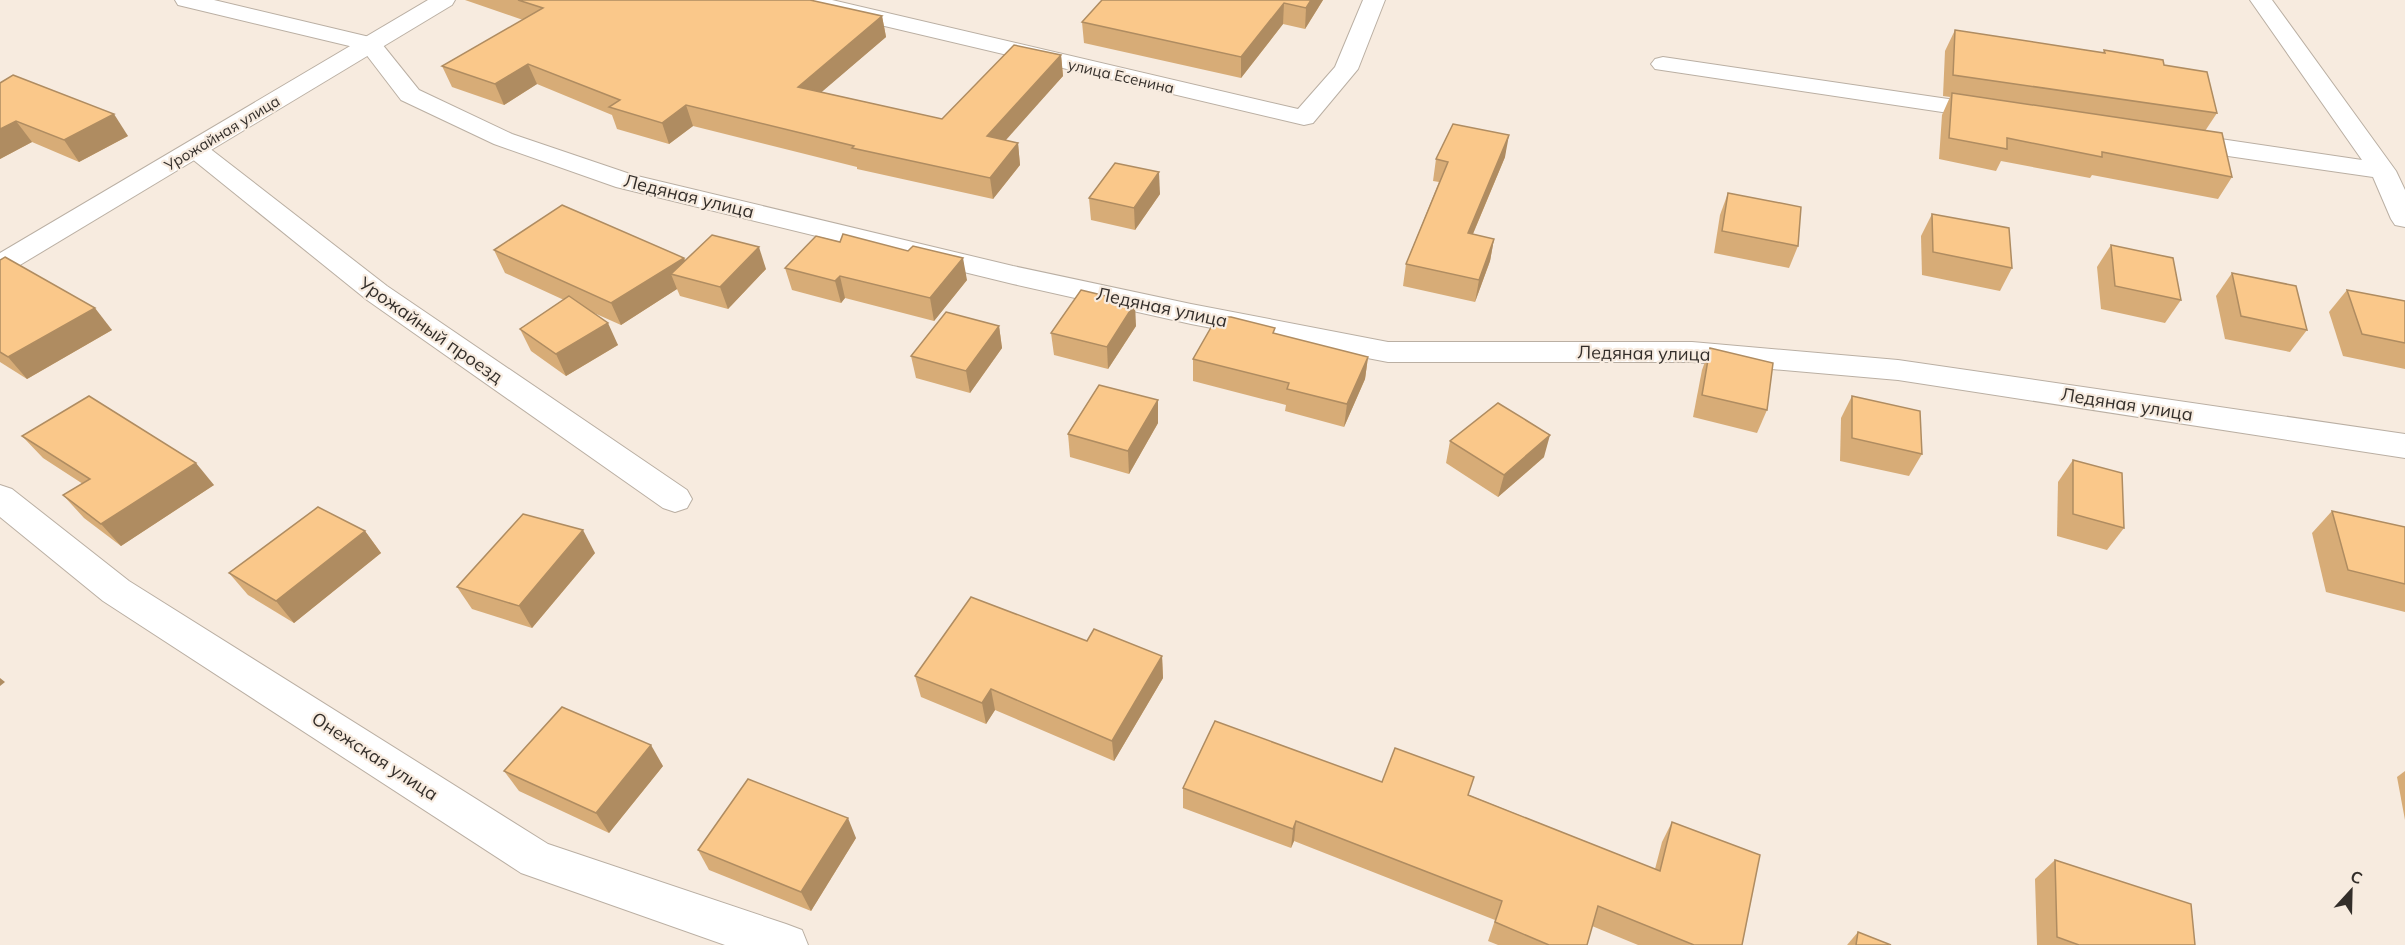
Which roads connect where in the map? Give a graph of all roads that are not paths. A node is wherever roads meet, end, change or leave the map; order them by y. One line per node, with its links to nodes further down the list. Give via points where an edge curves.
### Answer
1 (186, 0): 6 (street)
2 (444, 0): 6 (street, Урожайная улица)
3 (804, 0): 4 (street, улица Есенина, via 1304,118 1346,69)
4 (1374, 0)
5 (2261, 0): 11 (street)
6 (370, 44): 10 (street, Урожайная улица); 14 (street, Ледяная улица, via 410,95 503,139 625,181 1191,314 1388,352 1692,352 1898,370)
7 (1663, 64): 8 (street)
8 (2017, 117)
9 (2158, 138): 11 (street)
10 (195, 149): 13 (street, Урожайная улица); 16 (street, Урожайный проезд, via 377,293)
11 (2383, 171): 12 (street)
12 (2405, 219)
13 (0, 265)
14 (2405, 446)
15 (0, 498): 17 (street, Онежская улица, via 117,591 536,859)
16 (675, 500)
17 (786, 945)

